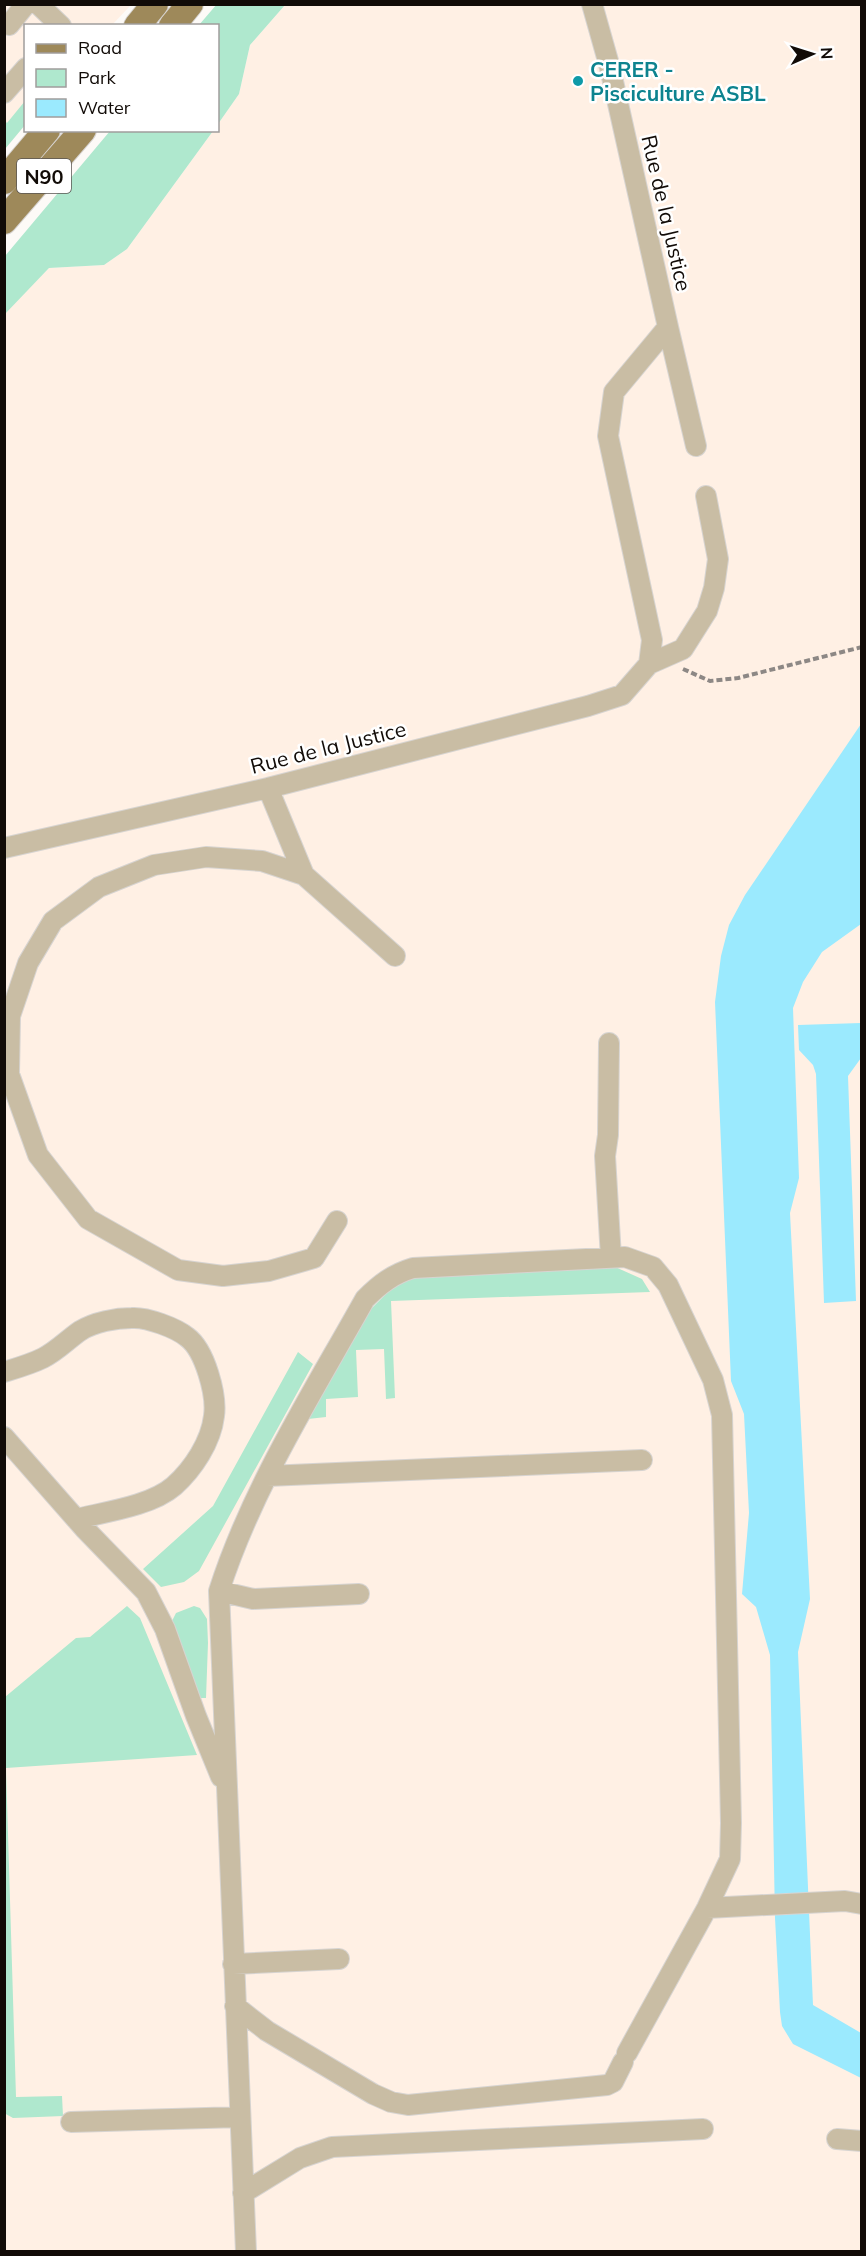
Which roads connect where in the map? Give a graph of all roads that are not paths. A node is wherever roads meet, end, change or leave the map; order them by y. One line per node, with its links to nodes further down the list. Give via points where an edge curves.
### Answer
1 (26, 4): 9 (street)
2 (38, 4): 6 (street)
3 (155, 4): 7 (main road)
4 (190, 4): 8 (main road)
5 (592, 4): 16 (street, Rue de la Justice)
6 (60, 24)
7 (139, 24)
8 (174, 24)
9 (9, 25)
10 (24, 71): 11 (street)
11 (4, 93)
12 (45, 132): 14 (main road, N90)
13 (81, 132): 15 (main road, N90)
14 (4, 181)
15 (8, 210)
16 (668, 327): 17 (street, Rue de la Justice); 19 (street, via 614,392 608,436 652,640)
17 (696, 446)
18 (706, 496): 19 (street, Rue de la Justice, via 718,559 707,611 683,649)
19 (649, 664): 20 (street, Rue de la Justice, via 622,695 610,699)
20 (268, 788): 21 (street, Rue de la Justice); 22 (street)
21 (4, 848)
22 (304, 875): 23 (street); 25 (street, via 262,861 206,857 154,866 99,888 53,921 28,963 10,1016 9,1074 38,1155 88,1220 178,1270 224,1276 269,1271 314,1258)
23 (395, 956)
24 (609, 1043): 26 (street, via 605,1156)
25 (337, 1221)
26 (611, 1258): 30 (street, via 414,1268 380,1284 364,1299); 36 (street, via 625,1257 653,1267 668,1285 713,1380 722,1415 731,1832 730,1859)
27 (4, 1372): 31 (street, via 43,1358 82,1330 109,1320 134,1317 164,1325 189,1338 202,1359 214,1386 214,1416 206,1442 193,1464 173,1486 155,1498)
28 (4, 1437): 31 (street)
29 (642, 1460): 30 (street)
30 (267, 1476): 32 (street, via 231,1554)
31 (76, 1519): 34 (street, via 146,1593 165,1629)
32 (219, 1591): 33 (street, via 253,1599); 34 (street)
33 (359, 1594)
34 (225, 1787): 38 (street)
35 (861, 1904): 36 (street, via 845,1901)
36 (706, 1908): 39 (street, via 613,2082 607,2085 408,2106 373,2094 267,2031)
37 (339, 1959): 38 (street)
38 (233, 1964): 39 (street)
39 (235, 2006): 40 (street)
40 (240, 2117): 41 (street); 45 (street)
41 (71, 2122)
42 (703, 2129): 45 (street, via 332,2147 300,2158)
43 (837, 2139): 44 (street)
44 (861, 2141)
45 (243, 2193): 46 (street)
46 (246, 2252)

